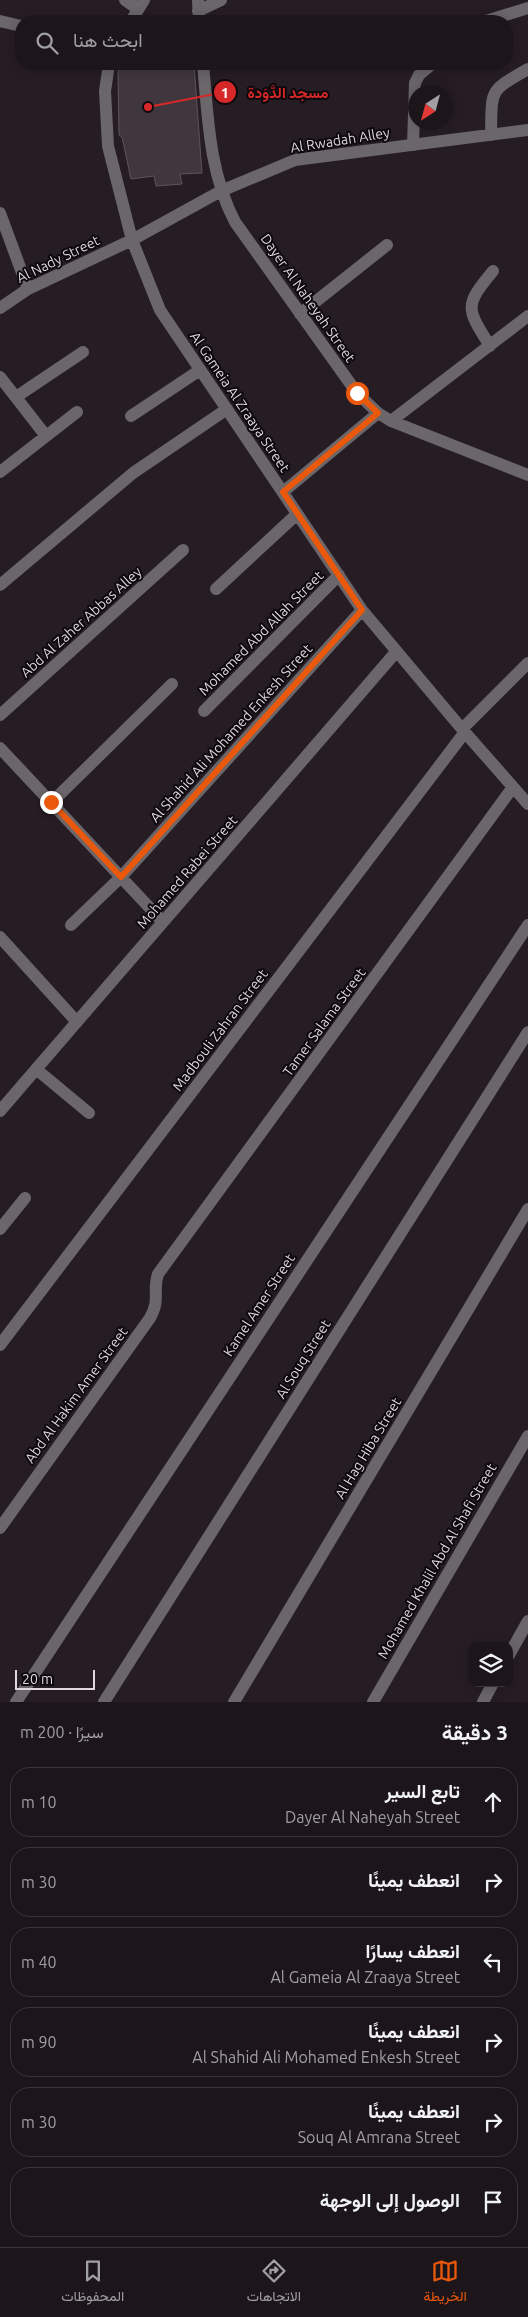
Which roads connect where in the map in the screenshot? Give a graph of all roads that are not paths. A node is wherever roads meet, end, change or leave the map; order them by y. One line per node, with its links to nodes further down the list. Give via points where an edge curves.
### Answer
1 (125, 0): 3 (street)
2 (221, 0): 5 (street)
3 (141, 5)
4 (528, 8): 6 (street)
5 (198, 11)
6 (505, 15)
7 (0, 21): 8 (street)
8 (15, 25)
9 (528, 69): 14 (street, via 494,91)
10 (107, 70): 18 (street, Al Gameia Al Zraaya Street, via 105,99 108,146)
11 (204, 70): 16 (street, Dayer Al Naheyah Street, via 213,162)
12 (426, 70): 15 (street, via 415,83)
13 (528, 130): 14 (street, Al Rwadah Alley)
14 (491, 135): 15 (street, Al Rwadah Alley)
15 (413, 145): 16 (street, Al Rwadah Alley, via 295,160)
16 (221, 190): 18 (street, Al Rwadah Alley); 23 (street, Dayer Al Naheyah Street, via 235,222)
17 (0, 213): 21 (street)
18 (132, 240): 21 (street, Al Nady Street); 27 (street, Al Gameia Al Zraaya Street, via 160,310)
19 (387, 245): 23 (street)
20 (493, 271): 25 (street, via 470,305 472,318)
21 (28, 289): 22 (street, Al Nady Street)
22 (0, 308)
23 (300, 314): 32 (street, Dayer Al Naheyah Street, via 357,393)
24 (528, 316): 25 (street)
25 (490, 346): 34 (street)
26 (83, 352): 29 (street)
27 (200, 370): 30 (street, Al Gameia Al Zraaya Street); 33 (street)
28 (0, 377): 29 (street)
29 (16, 397): 35 (street)
30 (227, 409): 38 (street, Al Gameia Al Zraaya Street); 42 (street, via 133,473)
31 (77, 412): 35 (street)
32 (378, 413): 34 (street, Dayer Al Naheyah Street); 38 (street)
33 (131, 416)
34 (391, 421): 37 (street, Dayer Al Naheyah Street)
35 (46, 436): 36 (street)
36 (0, 472)
37 (528, 475)
38 (283, 492): 39 (street, Al Gameia Al Zraaya Street)
39 (298, 514): 41 (street, Al Gameia Al Zraaya Street); 43 (street)
40 (183, 550): 49 (street, Abd Al Zaher Abbas Alley)
41 (339, 575): 44 (street, Al Gameia Al Zraaya Street); 48 (street, Mohamed Abd Allah Street)
42 (0, 585)
43 (216, 589)
44 (362, 610): 45 (street, Al Gameia Al Zraaya Street); 56 (street, Al Shahid Ali Mohamed Enkesh Street)
45 (396, 652): 50 (street, Al Gameia Al Zraaya Street); 57 (street, Mohamed Rabei Street)
46 (528, 663): 50 (street, Madbouli Zahran Street)
47 (172, 684): 54 (street)
48 (204, 712)
49 (0, 715)
50 (463, 731): 53 (street, Al Gameia Al Zraaya Street); 70 (street, Madbouli Zahran Street)
51 (0, 748): 54 (street)
52 (528, 784): 53 (street, Tamer Salama Street)
53 (516, 790): 55 (street, Al Gameia Al Zraaya Street); 69 (street, Tamer Salama Street)
54 (51, 802): 56 (street)
55 (528, 804)
56 (121, 877): 57 (street); 59 (street, Al Shahid Ali Mohamed Enkesh Street)
57 (163, 922): 61 (street, Mohamed Rabei Street)
58 (528, 924): 76 (street, Kamel Amer Street)
59 (71, 925)
60 (0, 937): 61 (street)
61 (77, 1022): 63 (street, Mohamed Rabei Street)
62 (528, 1032): 77 (street, Al Souq Street)
63 (36, 1069): 64 (street, Mohamed Rabei Street); 65 (street)
64 (0, 1111)
65 (89, 1113)
66 (25, 1198): 68 (street)
67 (528, 1209): 78 (street, Al Hag Hiba Street)
68 (0, 1229)
69 (158, 1274): 72 (street, Abd Al Hakim Amer Street, via 156,1307 150,1318)
70 (0, 1345)
71 (528, 1436): 79 (street, Mohamed Khalil Abd Al Shafi Street)
72 (0, 1528)
73 (528, 1621): 74 (street)
74 (513, 1648)
75 (491, 1687): 80 (street)
76 (16, 1702)
77 (104, 1702)
78 (234, 1702)
79 (373, 1702)
80 (483, 1702)

